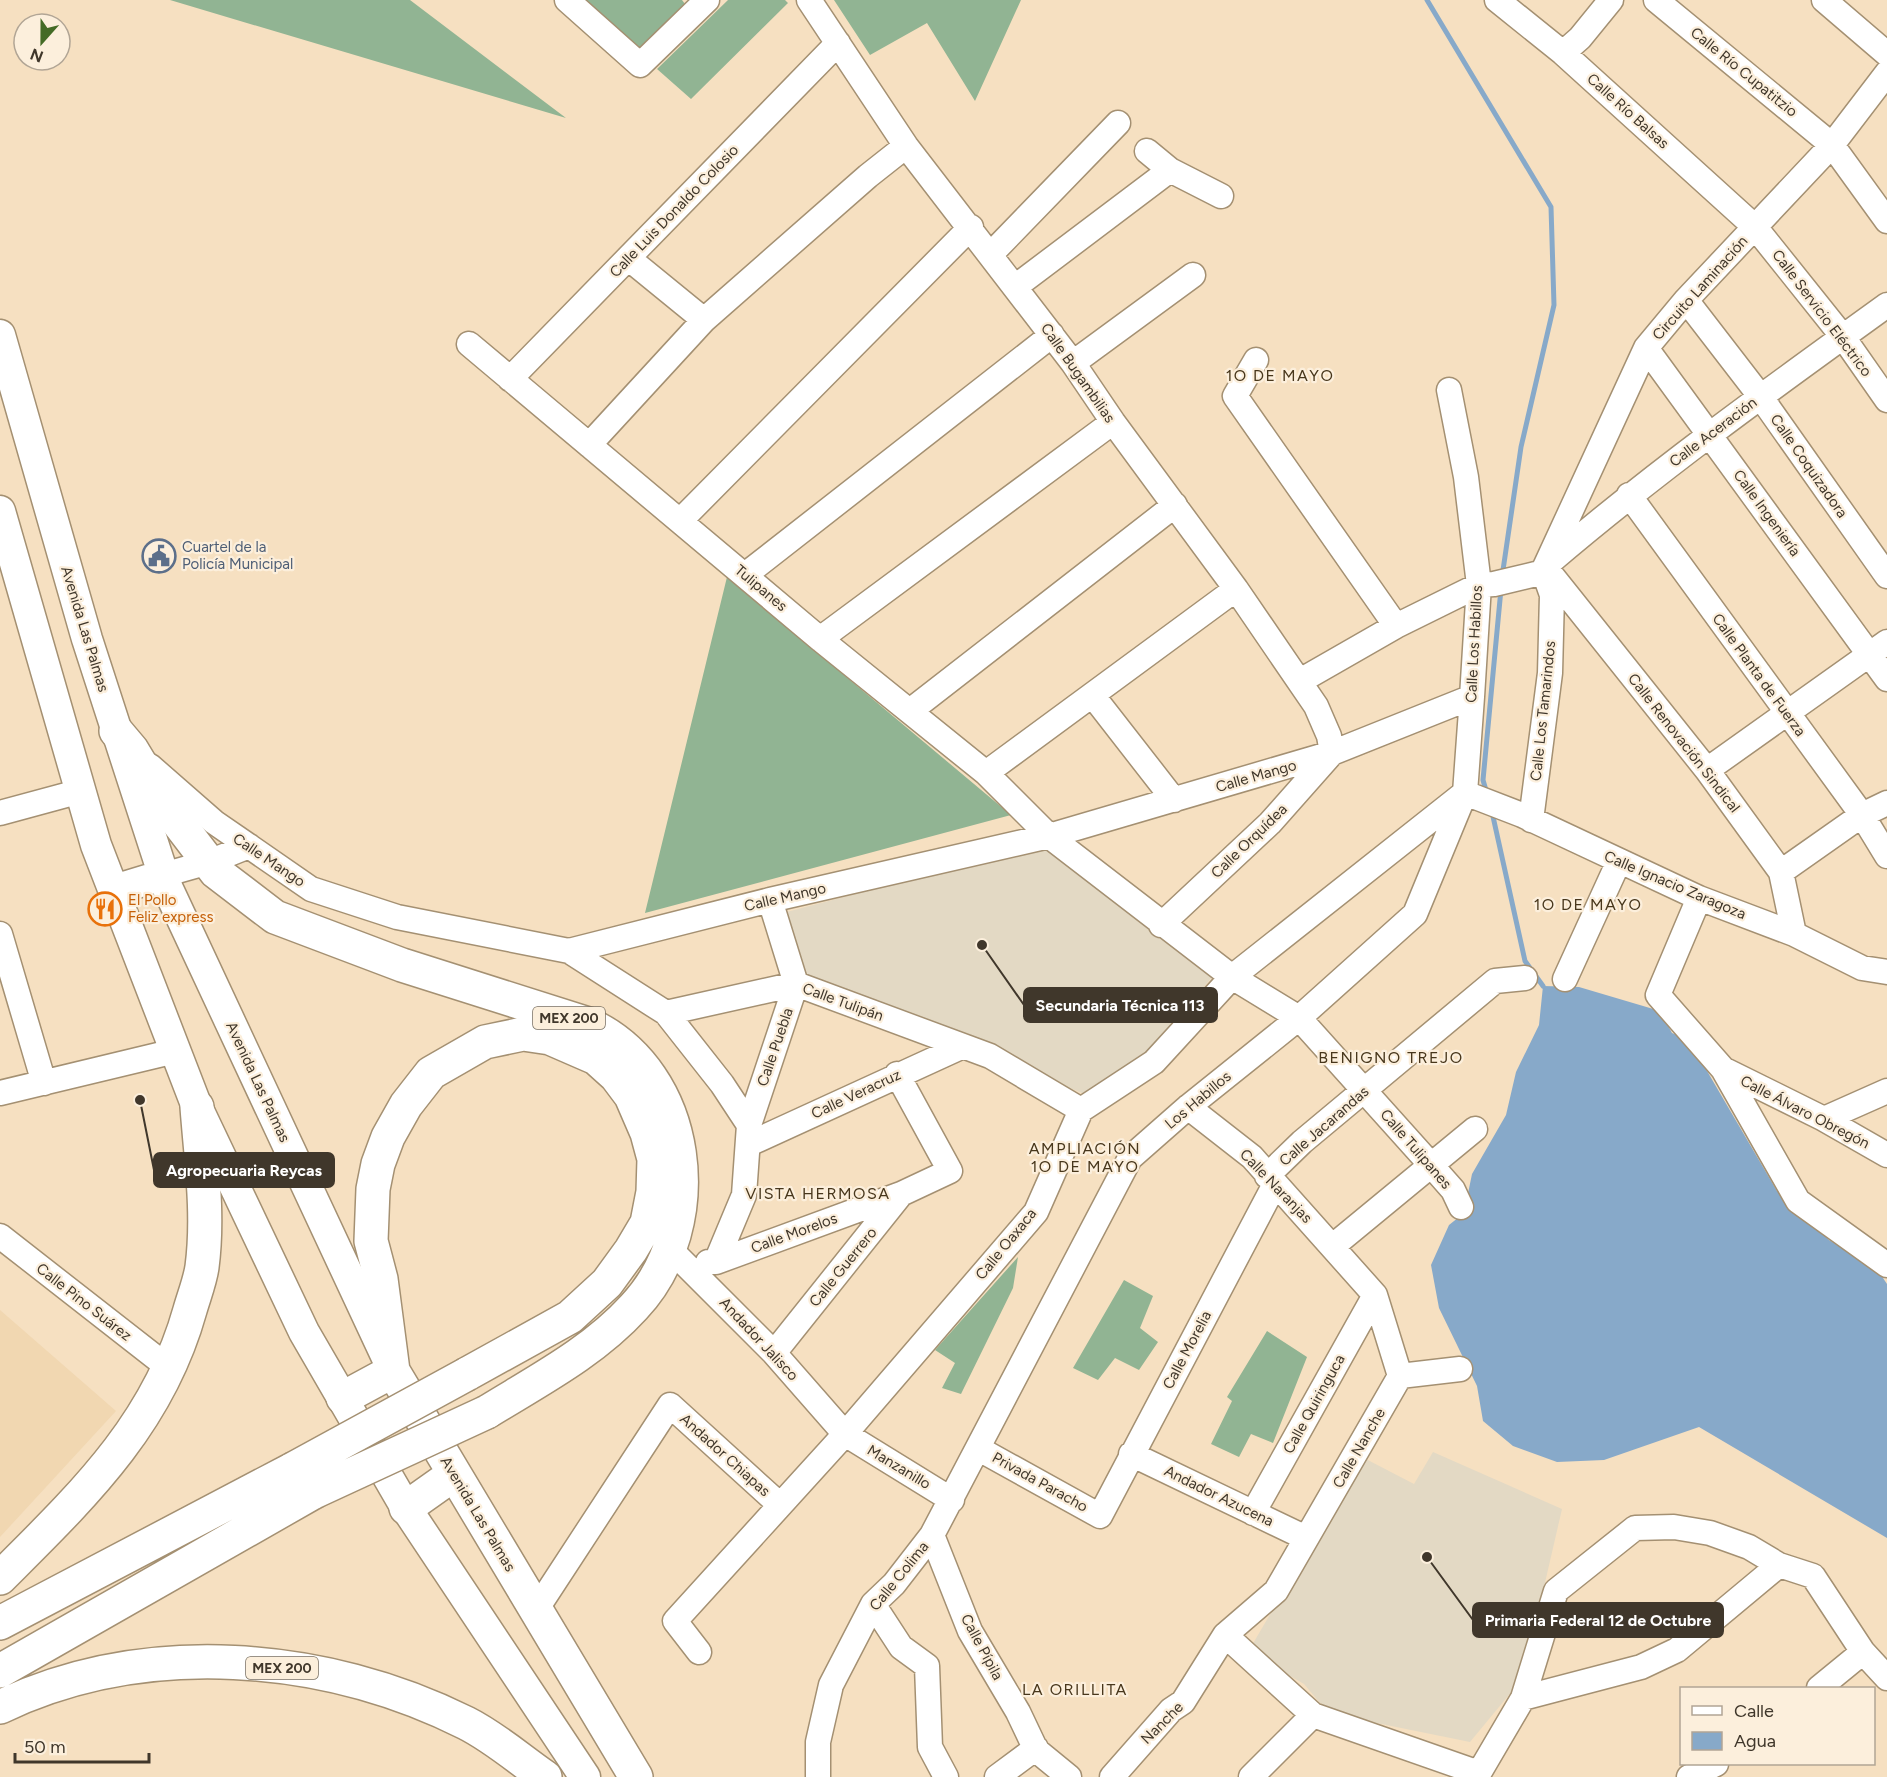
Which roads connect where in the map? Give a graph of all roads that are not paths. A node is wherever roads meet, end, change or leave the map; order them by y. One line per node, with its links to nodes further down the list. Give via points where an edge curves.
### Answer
1 (567, 0): 7 (street, via 640,65)
2 (809, 0): 8 (street, Calle Bugambilias)
3 (1497, 0): 9 (street, Calle Río Balsas)
4 (1611, 0): 9 (street)
5 (1656, 0): 13 (street, Calle Río Cupatitzio)
6 (1824, 0): 10 (street)
7 (702, 2)
8 (838, 43): 14 (street, Calle Bugambilias); 22 (street, Calle Luis Donaldo Colosio)
9 (1563, 53): 20 (street, Calle Río Balsas)
10 (1887, 54)
11 (1887, 73): 13 (street, Circuito Laminación)
12 (1118, 123): 21 (street)
13 (1832, 145): 18 (street, Calle Río Cupatitzio); 20 (street, Circuito Laminación)
14 (906, 146): 19 (street, Calle Bugambilias); 27 (street)
15 (1147, 151): 16 (street)
16 (1170, 170): 17 (street); 24 (street)
17 (1221, 196)
18 (1887, 221)
19 (971, 227): 21 (street, Calle Bugambilias); 44 (street)
20 (1755, 227): 25 (street, Circuito Laminación); 30 (street, Calle Servicio Eléctrico)
21 (991, 254): 24 (street, Calle Bugambilias)
22 (628, 258): 27 (street); 35 (street, Calle Luis Donaldo Colosio)
23 (1193, 275): 34 (street)
24 (1015, 287): 29 (street, Calle Bugambilias)
25 (1686, 300): 32 (street, Circuito Laminación); 37 (street, Calle Coquizadora)
26 (1887, 305): 30 (street, Calle Aceración)
27 (705, 320): 41 (street)
28 (0, 335): 52 (main road, Avenida Las Palmas)
29 (1052, 335): 34 (street, Calle Bugambilias); 47 (street)
30 (1843, 337): 37 (street, Calle Aceración); 38 (street, Calle Servicio Eléctrico)
31 (469, 344): 35 (street, Tulipanes)
32 (1646, 348): 40 (street, Calle Ingeniería); 46 (street, Circuito Laminación)
33 (1257, 360): 51 (street, via 1235,396)
34 (1073, 363): 39 (street, Calle Bugambilias)
35 (510, 379): 41 (street, Tulipanes)
36 (1449, 390): 49 (street, Calle Los Habillos)
37 (1760, 396): 40 (street, Calle Aceración); 48 (street, Calle Coquizadora)
38 (1887, 400)
39 (1113, 422): 43 (street, Calle Bugambilias); 53 (street)
40 (1709, 433): 42 (street, Calle Aceración); 54 (street, Calle Ingeniería)
41 (589, 445): 44 (street, Tulipanes)
42 (1629, 495): 46 (street, Calle Aceración); 61 (street, Calle Planta de Fuerza)
43 (1175, 505): 50 (street, Calle Bugambilias); 60 (street)
44 (680, 521): 47 (street, Tulipanes)
45 (2, 524): 55 (main road)
46 (1544, 569): 49 (street, Calle Aceración); 64 (street, Calle Renovación Sindical); 72 (street, Calle Los Tamarindos, via 1552,596 1550,672)
47 (745, 575): 53 (street, Tulipanes)
48 (1887, 576)
49 (1487, 585): 51 (street, Calle Aceración); 59 (street, Calle Los Habillos)
50 (1236, 589): 57 (street, Calle Bugambilias); 58 (street)
51 (1396, 626): 57 (street, Calle Aceración)
52 (87, 639): 55 (main road); 62 (main road, Avenida Las Palmas)
53 (820, 639): 60 (street, Tulipanes)
54 (1877, 648): 56 (street, Calle Ingeniería); 61 (street)
55 (39, 652): 66 (main road)
56 (1887, 679)
57 (1300, 681): 63 (street, Calle Bugambilias, via 1324,721)
58 (1093, 696): 65 (street); 68 (street)
59 (1472, 697): 63 (street, Calle Mango); 67 (street, Calle Los Habillos)
60 (910, 711): 65 (street, Tulipanes)
61 (1786, 712): 64 (street); 71 (street, Calle Planta de Fuerza)
62 (124, 741): 74 (street, Calle Mango, via 214,822); 77 (highway, MEX 200, via 167,808); 79 (main road, Avenida Las Palmas)
63 (1332, 753): 68 (street, Calle Mango); 83 (street, Calle Orquídea, via 1270,823)
64 (1707, 770): 78 (street, Calle Renovación Sindical)
65 (986, 772): 73 (street, Tulipanes)
66 (81, 791): 70 (street); 80 (main road)
67 (1470, 795): 72 (street, Calle Ignacio Zaragoza); 88 (street); 93 (street, Los Habillos, via 1415,914)
68 (1174, 800): 73 (street, Calle Mango)
69 (1887, 803): 71 (street)
70 (0, 813)
71 (1862, 815): 75 (street, Calle Planta de Fuerza); 78 (street)
72 (1526, 817): 76 (street, Calle Ignacio Zaragoza)
73 (1049, 836): 82 (street, Calle Mango); 83 (street, Calle Tulipanes)
74 (249, 846): 77 (street); 86 (street, Calle Mango, via 311,889 397,917)
75 (1887, 856)
76 (1618, 861): 81 (street, Calle Ignacio Zaragoza); 90 (street)
77 (209, 862): 79 (street); 115 (highway, MEX 200, via 216,872 275,917 402,965 588,1024 619,1041 648,1070 671,1112 678,1141 681,1186 676,1225)
78 (1781, 872): 85 (street, Calle Renovación Sindical)
79 (163, 875): 80 (main road); 122 (main road, Avenida Las Palmas)
80 (114, 890): 95 (main road)
81 (1700, 898): 85 (street, Calle Ignacio Zaragoza); 96 (street, via 1658,995)
82 (770, 900): 86 (street, Calle Mango); 91 (street)
83 (1161, 924): 88 (street, Calle Tulipanes)
84 (0, 934): 98 (street)
85 (1794, 934): 87 (street, Calle Ignacio Zaragoza, via 1862,968)
86 (569, 951): 92 (street)
87 (1887, 972)
88 (1232, 977): 93 (street, Calle Tulipanes); 104 (street, via 1154,1062)
89 (1526, 978): 99 (street, Calle Jacarandas, via 1495,981)
90 (1565, 979)
91 (796, 984): 92 (street, Calle Tulipán); 94 (street, Calle Tulipán); 107 (street, Calle Puebla)
92 (666, 1013): 107 (street, via 722,1084)
93 (1299, 1018): 99 (street, Calle Tulipanes); 103 (street, Los Habillos)
94 (963, 1046): 97 (street, Calle Veracruz); 104 (street, Calle Tulipán, via 990,1056)
95 (175, 1051): 98 (street); 102 (main road)
96 (1723, 1069): 105 (street, Calle Álvaro Obregón); 117 (street, via 1798,1200)
97 (897, 1074): 107 (street, Calle Veracruz); 111 (street, Calle Guerrero, via 950,1171)
98 (44, 1083): 101 (street)
99 (1365, 1090): 109 (street, Calle Tulipanes); 110 (street, Calle Jacarandas)
100 (1887, 1091): 105 (street)
101 (0, 1093)
102 (197, 1107): 120 (highway, via 205,1210 202,1268); 124 (main road, via 304,1332)
103 (1188, 1107): 110 (street, Calle Naranjas, via 1252,1157); 126 (street, Los Habillos, via 1130,1158)
104 (1081, 1110): 125 (street, Calle Oaxaca, via 1036,1212)
105 (1824, 1119): 108 (street, Calle Álvaro Obregón)
106 (1475, 1129): 109 (street)
107 (749, 1134): 116 (street, Calle Puebla, via 744,1195)
108 (1887, 1155)
109 (1431, 1165): 112 (street, Calle Tulipanes, via 1453,1190); 114 (street)
110 (1271, 1180): 114 (street, Calle Naranjas); 127 (street, Calle Morelia)
111 (901, 1194): 116 (street, Calle Morelos); 119 (street, Calle Guerrero)
112 (1461, 1207)
113 (0, 1236): 120 (street, Calle Pino Suárez)
114 (1333, 1246): 118 (street)
115 (678, 1256): 116 (street, Calle Morelos); 119 (street, Andador Jalisco); 129 (highway, MEX 200, bridge, via 658,1274 635,1306 590,1349 487,1412)
116 (716, 1262)
117 (1887, 1265)
118 (1375, 1295): 123 (street); 133 (street, Calle Quiringuca)
119 (774, 1353): 125 (street, Andador Jalisco)
120 (169, 1368): 138 (highway, via 142,1420 107,1467)
121 (1460, 1369): 123 (street)
122 (393, 1371): 124 (highway); 128 (highway, Avenida Las Palmas); 129 (highway, bridge, via 381,1279 370,1241 373,1189 388,1137 406,1105 431,1073 486,1042 524,1034 550,1038 596,1058 631,1096 654,1159 647,1222 632,1250 607,1284 570,1317 466,1374)
123 (1400, 1376): 136 (street, Calle Nanche)
124 (343, 1398): 132 (main road)
125 (845, 1434): 130 (street, Manzanillo); 131 (street)
126 (979, 1449): 130 (street, Calle Colima); 134 (street, Privada Paracho)
127 (1131, 1454): 133 (street, Andador Azucena); 134 (street, Calle Morelia)
128 (454, 1474): 132 (highway); 140 (highway, Avenida Las Palmas)
129 (304, 1481): 141 (highway); 145 (highway, MEX 200)
130 (952, 1500): 135 (street, Calle Colima)
131 (780, 1505): 140 (street, Andador Chiapas, via 670,1405); 143 (street, via 675,1621)
132 (406, 1508): 156 (main road)
133 (1253, 1513): 136 (street, Andador Azucena)
134 (1100, 1516)
135 (932, 1535): 139 (street, Calle Colima); 151 (street, Calle Pípila, via 970,1631)
136 (1306, 1539): 142 (street, Calle Nanche, via 1276,1591)
137 (1779, 1565): 144 (street, via 1814,1576); 148 (street, via 1677,1650 1641,1667); 148 (street, via 1749,1547 1710,1533 1674,1527 1635,1528 1556,1591)
138 (0, 1578)
139 (873, 1604): 158 (street, Calle Colima, via 831,1685 818,1742); 159 (street, via 901,1647 927,1666 930,1747)
140 (536, 1610): 157 (highway, Avenida Las Palmas)
141 (0, 1623)
142 (1225, 1635): 150 (street); 162 (street, Nanche, via 1184,1702 1171,1710)
143 (699, 1652)
144 (1863, 1652): 146 (street); 147 (street)
145 (0, 1671)
146 (1887, 1678)
147 (1821, 1687)
148 (1523, 1698): 154 (street)
149 (0, 1707): 155 (highway, MEX 200, via 33,1692 137,1666 228,1661 319,1673 393,1691 468,1724)
150 (1313, 1715): 153 (street); 154 (street)
151 (1035, 1748): 160 (street); 161 (street, Calle Pípila)
152 (1714, 1765): 163 (street)
153 (1258, 1774)
154 (1480, 1775)
155 (545, 1777)
156 (585, 1777)
157 (636, 1777)
158 (818, 1777)
159 (946, 1777)
160 (997, 1777)
161 (1069, 1777)
162 (1112, 1777)
163 (1689, 1777)

